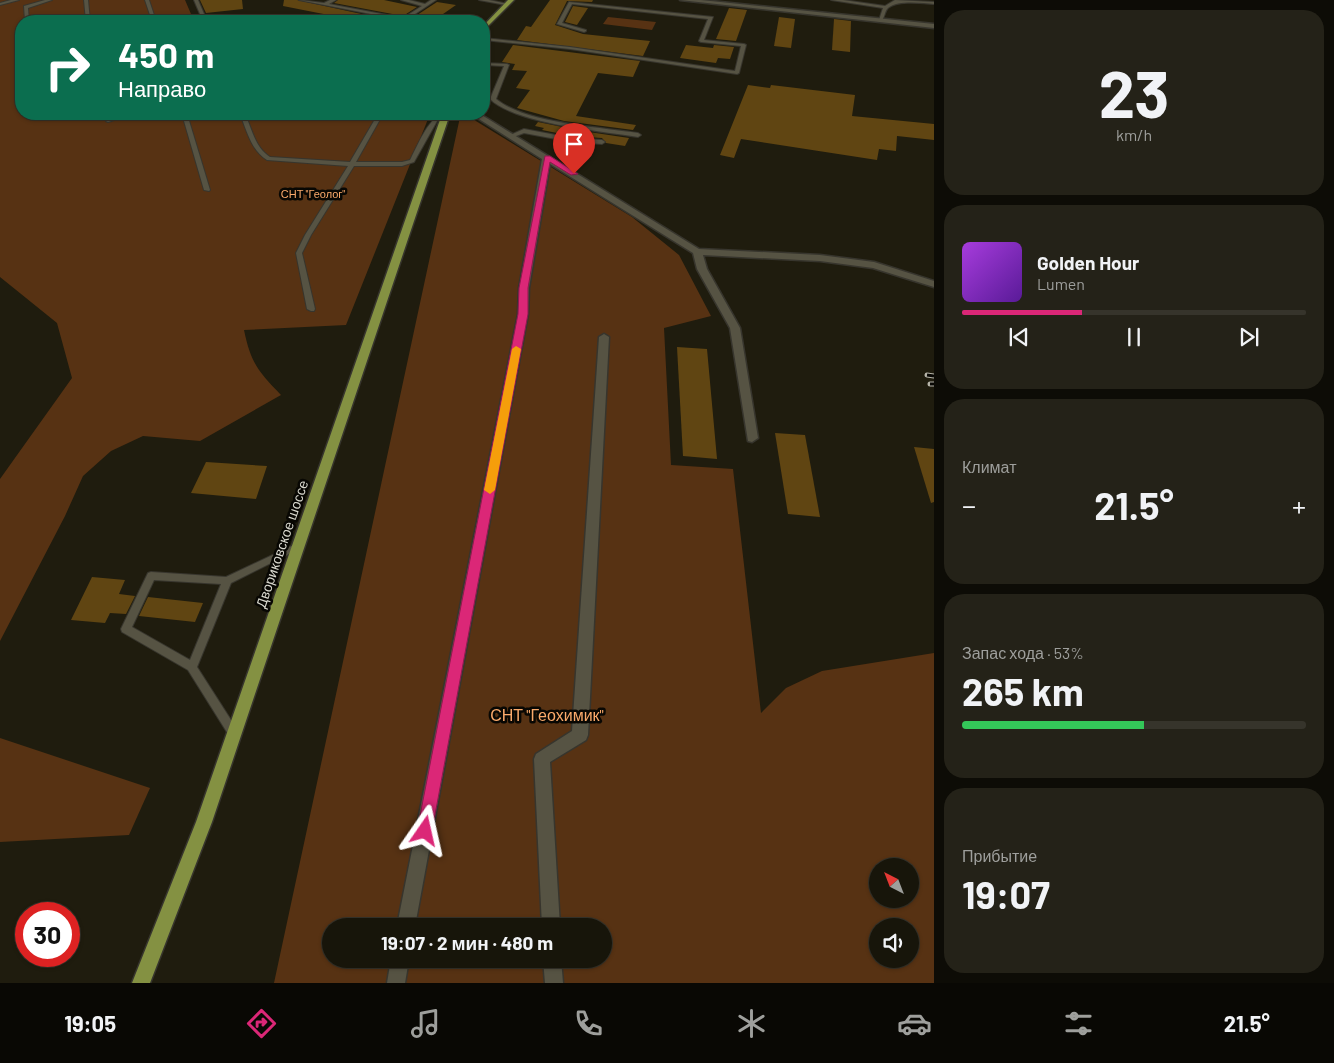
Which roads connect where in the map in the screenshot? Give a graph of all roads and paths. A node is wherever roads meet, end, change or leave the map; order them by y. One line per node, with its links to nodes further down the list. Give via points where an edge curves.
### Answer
1 (17, 0): 16 (lane)
2 (50, 0): 21 (lane, via 26,7)
3 (86, 0): 22 (lane)
4 (147, 0): 23 (lane)
5 (196, 0): 24 (lane)
6 (301, 0): 17 (lane)
7 (334, 0): 17 (lane)
8 (403, 0): 18 (lane)
9 (434, 0): 18 (lane)
10 (481, 0): 13 (lane)
11 (683, 0): 27 (street)
12 (833, 0): 19 (lane)
13 (508, 2): 28 (main road)
14 (572, 2): 30 (lane, via 559,24); 31 (lane, via 711,18 701,41 744,45 737,73 570,48)
15 (934, 3): 19 (lane, via 898,0)
16 (0, 4)
17 (324, 4): 20 (lane)
18 (426, 4): 26 (lane)
19 (886, 7): 27 (lane)
20 (375, 14): 25 (lane)
21 (27, 15)
22 (87, 15)
23 (152, 15)
24 (202, 15)
25 (381, 15)
26 (410, 15)
27 (881, 20): 29 (street)
28 (490, 22)
29 (934, 26)
30 (584, 31)
31 (490, 41)
32 (490, 64): 33 (lane, via 507,65 493,95 495,103)
33 (531, 117): 40 (lane); 41 (lane)
34 (186, 120): 46 (lane)
35 (246, 120): 45 (lane, via 258,150 269,159)
36 (378, 120): 45 (lane)
37 (435, 120): 45 (lane, via 412,161)
38 (442, 120): 52 (main road, Двориковское шоссе)
39 (485, 120): 42 (street)
40 (524, 131): 42 (lane); 43 (lane)
41 (638, 135)
42 (511, 136): 44 (street)
43 (602, 142)
44 (547, 157): 47 (street); 56 (street, via 524,288 523,314)
45 (352, 164): 49 (lane, via 299,253)
46 (207, 190)
47 (697, 252): 48 (street, via 820,258 874,265); 51 (street, via 702,269 735,328)
48 (934, 284)
49 (311, 310)
50 (604, 337): 57 (street, via 580,735 542,759)
51 (752, 438)
52 (298, 546): 53 (lane); 55 (main road, Двориковское шоссе)
53 (227, 581): 54 (lane); 54 (lane, via 151,576 126,629)
54 (192, 667): 55 (lane)
55 (234, 734): 60 (main road, Двориковское шоссе, via 204,822)
56 (408, 918)
57 (551, 918)
58 (398, 968): 61 (street)
59 (553, 968): 62 (street)
60 (141, 983)
61 (396, 983)
62 (554, 983)

